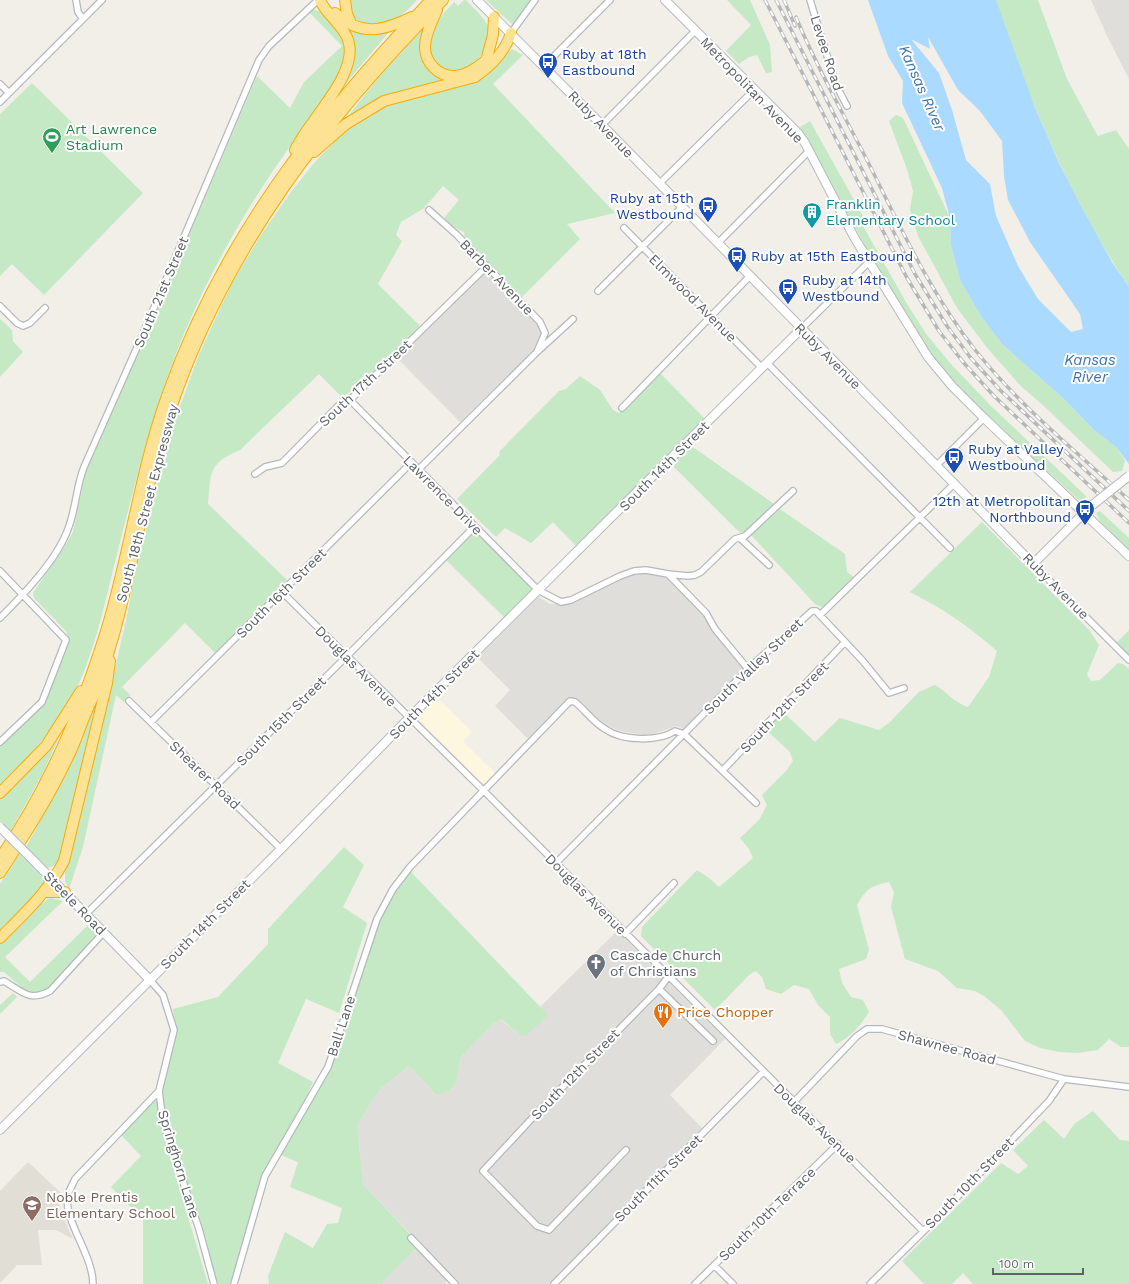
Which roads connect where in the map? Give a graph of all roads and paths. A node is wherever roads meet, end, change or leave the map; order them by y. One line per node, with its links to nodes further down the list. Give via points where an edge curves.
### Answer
1 (76, 0): 13 (street, via 78,12)
2 (102, 0): 13 (street)
3 (319, 0): 14 (highway); 27 (highway, via 344,32 350,49 350,60 340,81 301,138); 67 (street, South 21st Street, via 269,46 260,60 84,467 72,520 63,541)
4 (345, 0): 14 (highway)
5 (477, 0): 12 (street, Ruby Avenue)
6 (535, 0): 16 (street)
7 (610, 0): 18 (street)
8 (665, 0): 15 (street, Metropolitan Avenue)
9 (810, 0): 23 (street, Levee Road, via 836,85)
10 (438, 1): 11 (highway, South 18th Street Expressway); 17 (highway, via 425,41 430,64 436,70 455,76 477,68); 26 (highway, South 18th Street Expressway, via 363,84)
11 (417, 14): 14 (highway, via 393,26 372,30); 27 (highway, South 18th Street Expressway, via 347,92)
12 (494, 17): 16 (street, Ruby Avenue); 17 (highway, via 493,35)
13 (83, 19): 21 (street)
14 (352, 25)
15 (696, 31): 20 (street, Metropolitan Avenue); 24 (street)
16 (511, 33): 17 (highway); 18 (street, Ruby Avenue); 26 (highway, via 506,46 484,71 475,77 384,101 346,124)
17 (486, 61)
18 (544, 66): 24 (street, Ruby Avenue)
19 (0, 84): 21 (street)
20 (755, 89): 25 (street, Metropolitan Avenue, via 798,133); 28 (street)
21 (9, 93): 22 (street)
22 (0, 102)
23 (847, 106)
24 (602, 125): 28 (street, Ruby Avenue)
25 (809, 151): 32 (street); 34 (street, Metropolitan Avenue, via 840,212)
26 (296, 168): 70 (highway, South 18th Street Expressway, via 249,238 189,362 158,452)
27 (283, 175): 75 (highway, South 18th Street Expressway, via 246,229 214,285 167,395 153,439 107,627)
28 (659, 184): 29 (street, Ruby Avenue)
29 (682, 207): 32 (street, Ruby Avenue); 33 (street)
30 (429, 210): 35 (street, Barber Avenue)
31 (624, 228): 33 (street, Elmwood Avenue)
32 (718, 243): 36 (street, Ruby Avenue)
33 (642, 247): 37 (street); 40 (street, Elmwood Avenue)
34 (870, 262): 42 (street, South 14th Street); 47 (street, Metropolitan Avenue, via 928,357)
35 (487, 266): 43 (street, Barber Avenue, via 544,328 544,338); 45 (street, South 17th Street, via 353,397)
36 (750, 276): 40 (street); 42 (street, Ruby Avenue)
37 (598, 291)
38 (0, 306): 39 (street, via 23,326 30,323)
39 (45, 308)
40 (710, 316): 44 (street, Elmwood Avenue); 46 (street)
41 (573, 320): 43 (street)
42 (801, 329): 44 (street, South 14th Street); 49 (street, Ruby Avenue)
43 (537, 352): 50 (street)
44 (764, 365): 56 (street, Elmwood Avenue); 65 (street, South 14th Street)
45 (348, 399): 48 (street, Lawrence Drive); 51 (street, South 17th Street, via 343,401 282,463 265,467)
46 (622, 408)
47 (984, 418): 49 (street); 55 (street, Metropolitan Avenue)
48 (411, 463): 50 (street, Lawrence Drive); 66 (street, South 16th Street)
49 (937, 465): 53 (street, Ruby Avenue)
50 (418, 470): 57 (street, Lawrence Drive)
51 (255, 474)
52 (1129, 476): 55 (street, bridge)
53 (955, 483): 56 (street, South Valley Street); 61 (street, Ruby Avenue)
54 (793, 491): 58 (street)
55 (1083, 513): 60 (street, Metropolitan Avenue); 61 (street)
56 (920, 519): 59 (street); 68 (street, South Valley Street)
57 (475, 526): 65 (street, Lawrence Drive); 72 (street, South 15th Street)
58 (741, 539): 62 (street); 64 (street, via 736,538 695,575)
59 (950, 548)
60 (1129, 556)
61 (1033, 564): 73 (street, Ruby Avenue)
62 (769, 565)
63 (0, 571): 67 (street)
64 (668, 574): 65 (street, Lawrence Drive, via 646,570 634,571 571,600 561,602); 74 (street, via 706,613 715,629)
65 (538, 590): 78 (street, South 14th Street)
66 (282, 592): 72 (street, Douglas Avenue); 79 (street, South 16th Street)
67 (24, 595): 69 (street, South 21st Street); 81 (street, via 66,640 42,702)
68 (820, 615): 71 (street); 74 (street, South Valley Street, via 814,610 810,612)
69 (0, 618)
70 (113, 632): 91 (highway, South 18th Street Expressway, via 97,689 69,756 26,833); 92 (highway, via 107,682 84,783 64,861)
71 (845, 642): 76 (street, via 889,693); 82 (street, South 12th Street)
72 (346, 657): 78 (street, Douglas Avenue); 83 (street, South 15th Street)
73 (1129, 660)
74 (748, 669): 80 (street, South Valley Street)
75 (92, 670): 85 (highway, via 46,746); 89 (highway, South 18th Street Expressway, via 80,709 44,785)
76 (904, 688)
77 (129, 701): 79 (street, Shearer Road)
78 (409, 718): 84 (street, Douglas Avenue); 88 (street, South 14th Street)
79 (151, 722): 83 (street, Shearer Road)
80 (684, 734): 82 (street); 84 (street, Ball Lane, via 676,731 668,736 647,739 616,735 605,729 575,702 570,702); 90 (street, South Valley Street)
81 (0, 742)
82 (723, 770): 86 (street)
83 (216, 786): 88 (street, Shearer Road); 96 (street, South 15th Street)
84 (484, 791): 90 (street, Douglas Avenue); 119 (street, Ball Lane, via 410,867 393,889 377,919 328,1067 265,1176)
85 (0, 793)
86 (756, 803)
87 (0, 827): 92 (street, Steele Road, bridge)
88 (281, 849): 101 (street, South 14th Street)
89 (0, 858)
90 (555, 864): 98 (street, Douglas Avenue)
91 (0, 873)
92 (54, 881): 94 (highway); 95 (street, Steele Road)
93 (674, 883): 98 (street)
94 (45, 892): 95 (highway); 99 (highway)
95 (65, 892): 96 (street, Steele Road)
96 (86, 914): 97 (street, Steele Road)
97 (104, 932): 101 (street, Steele Road); 102 (street, via 50,991 41,996 32,997 4,981)
98 (625, 934): 100 (street, Douglas Avenue)
99 (0, 938)
100 (668, 977): 103 (street, South 12th Street); 105 (street, Douglas Avenue)
101 (150, 979): 108 (street, Springhorn Lane, via 163,995 174,1030); 110 (street, South 14th Street)
102 (0, 982)
103 (659, 989): 104 (street); 112 (street, South 12th Street, via 542,1107 483,1171 537,1226 549,1230)
104 (713, 1041)
105 (763, 1072): 109 (street, Douglas Avenue); 120 (street, South 11th Street)
106 (1064, 1078): 107 (street, Shawnee Road); 109 (street, Shawnee Road, via 872,1028 857,1036); 113 (street, South 10th Street, via 1049,1101)
107 (1129, 1087)
108 (159, 1091): 117 (street, via 75,1179 68,1194 69,1214 89,1262); 118 (street, Springhorn Lane, via 163,1122 199,1229)
109 (794, 1102): 111 (street, Douglas Avenue)
110 (0, 1130)
111 (838, 1144): 113 (street, Douglas Avenue); 115 (street, South 10th Terrace)
112 (626, 1150)
113 (923, 1231): 123 (street, South 10th Street)
114 (411, 1238): 116 (street)
115 (714, 1265): 121 (street, South 10th Terrace); 122 (street)
116 (452, 1283)
117 (93, 1284)
118 (214, 1284)
119 (234, 1284)
120 (554, 1284)
121 (695, 1284)
122 (733, 1284)
123 (870, 1284)

